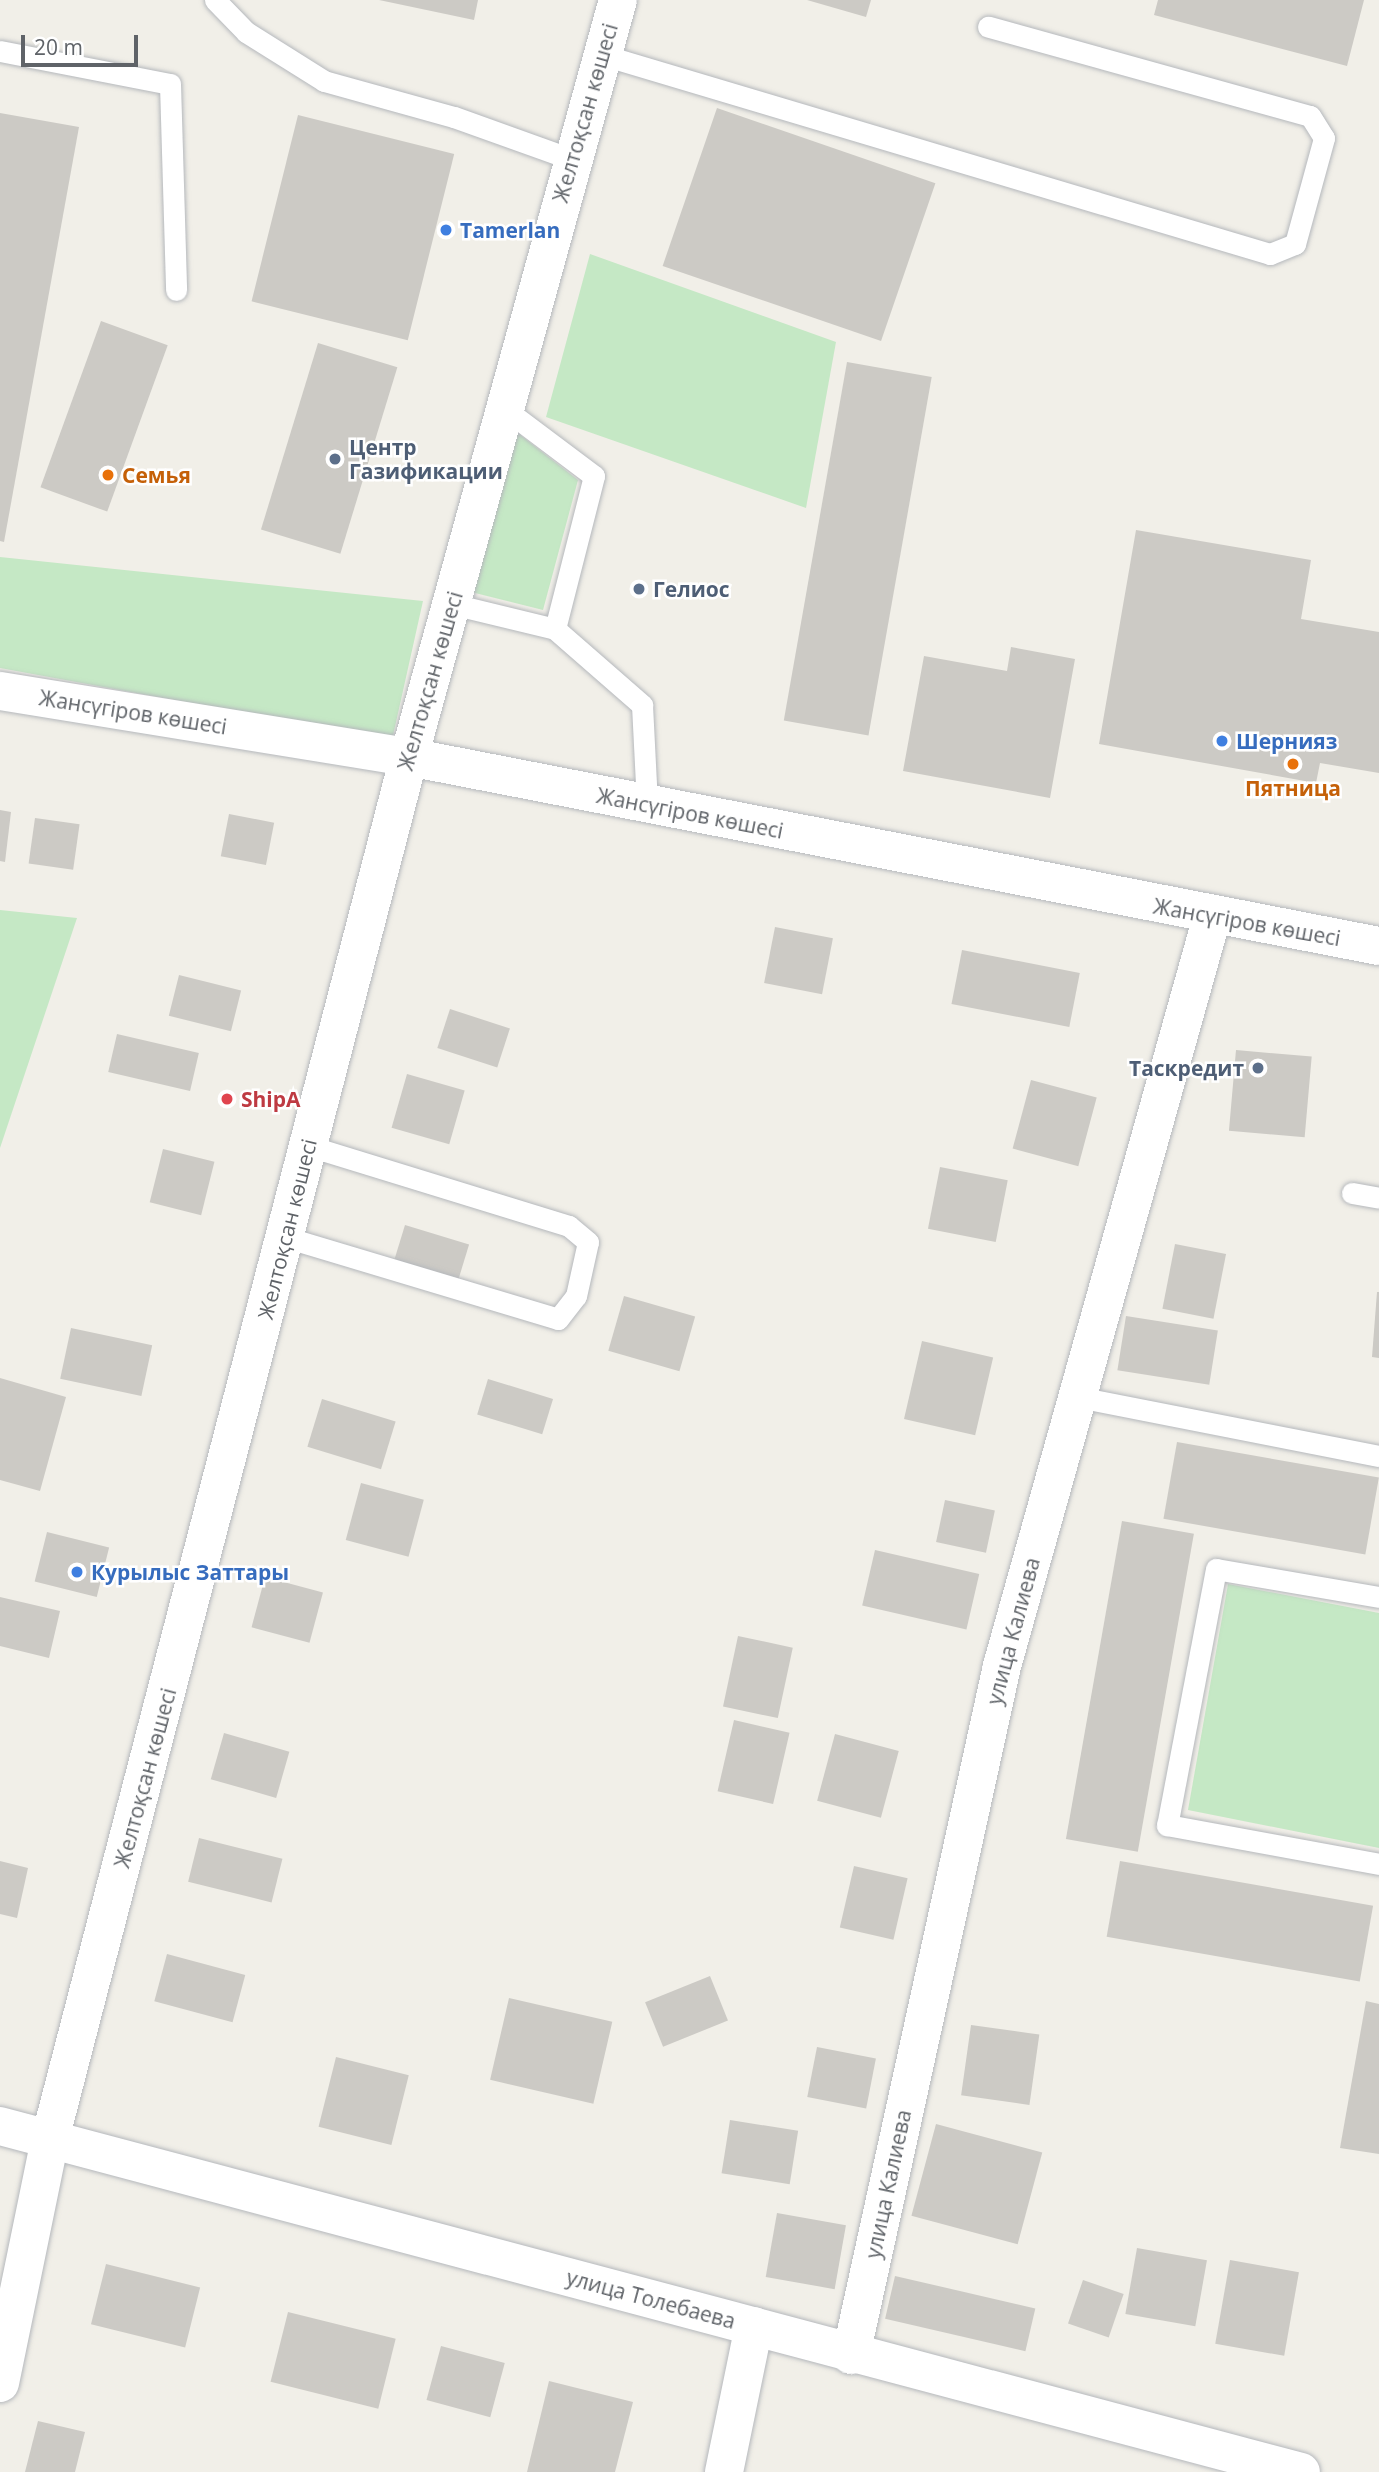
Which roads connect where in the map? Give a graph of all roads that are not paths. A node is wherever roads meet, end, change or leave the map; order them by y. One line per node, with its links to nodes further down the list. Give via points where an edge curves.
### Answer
1 (215, 0): 6 (lane, via 246,32 324,80 454,117)
2 (618, 0): 5 (main road, Желтоқсан көшесі)
3 (988, 27): 5 (lane, via 1310,116 1324,138 1295,244 1270,254)
4 (0, 51): 7 (lane, via 170,84)
5 (603, 55): 6 (main road, Желтоқсан көшесі)
6 (571, 159): 8 (main road, Желтоқсан көшесі)
7 (176, 290)
8 (502, 407): 9 (main road, Желтоқсан көшесі); 10 (lane, via 594,476)
9 (452, 604): 10 (lane); 12 (main road, Желтоқсан көшесі)
10 (555, 629): 13 (lane, via 642,705)
11 (0, 691): 12 (main road, Жансүгіров көшесі)
12 (409, 757): 13 (main road, Жансүгіров көшесі); 16 (main road, Желтоқсан көшесі)
13 (647, 804): 14 (main road, Жансүгіров көшесі)
14 (1212, 917): 15 (main road, Жансүгіров көшесі); 20 (main road, улица Калиева)
15 (1379, 946)
16 (309, 1146): 19 (main road, Желтоқсан көшесі); 19 (lane, via 569,1226 588,1242 576,1296 558,1319)
17 (1352, 1193): 18 (lane)
18 (1379, 1198)
19 (285, 1237): 25 (main road, Желтоқсан көшесі)
20 (1078, 1397): 21 (lane); 27 (main road, улица Калиева, via 1002,1666)
21 (1379, 1456)
22 (1379, 1597): 23 (lane, via 1216,1569 1167,1825)
23 (1379, 1864)
24 (0, 2126): 25 (main road, улица Толебаева)
25 (50, 2139): 26 (main road, улица Толебаева); 28 (main road, Желтоқсан көшесі)
26 (754, 2326): 27 (main road, улица Толебаева); 29 (main road)
27 (851, 2355): 30 (main road, улица Толебаева)
28 (0, 2383)
29 (724, 2472)
30 (1301, 2472)

